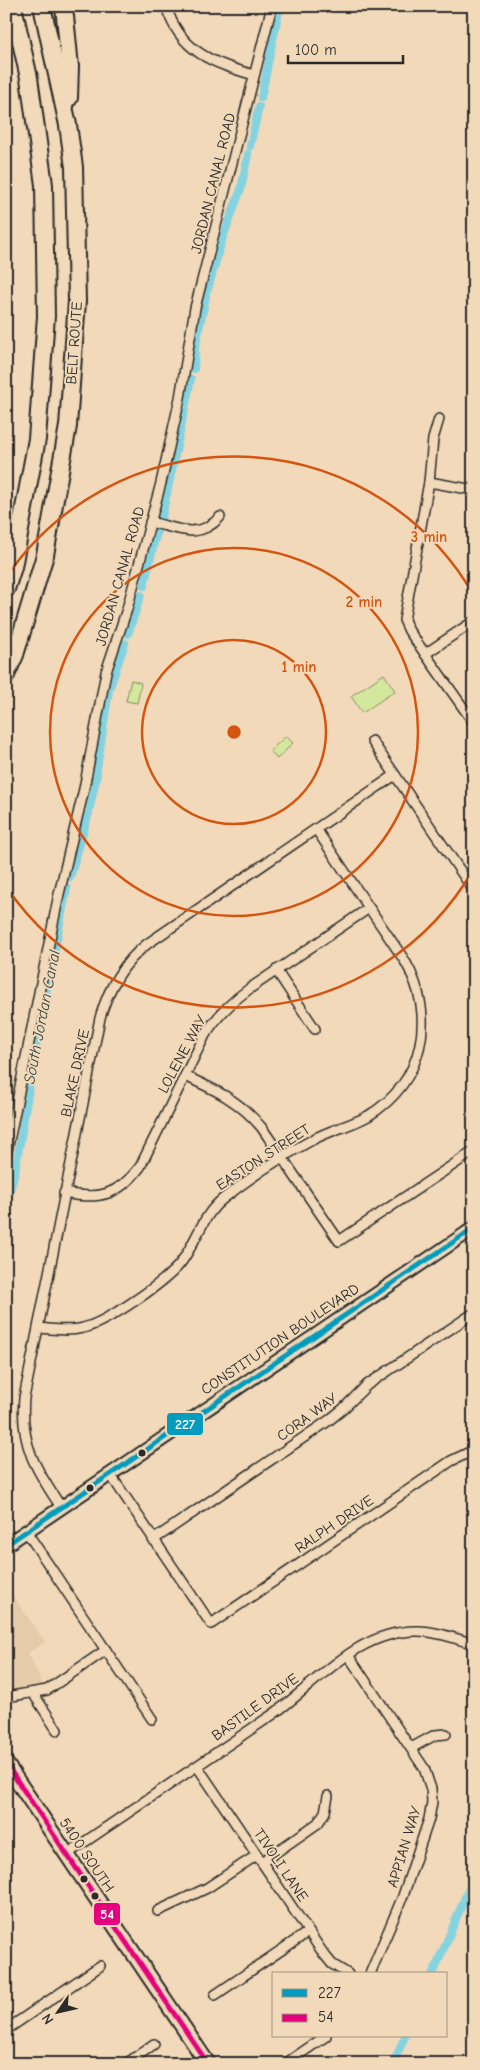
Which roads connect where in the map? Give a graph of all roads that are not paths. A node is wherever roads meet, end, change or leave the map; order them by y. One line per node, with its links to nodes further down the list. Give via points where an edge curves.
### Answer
1 (12, 6): 13 (highway, BELT ROUTE, via 29,78 44,185 46,316 37,439)
2 (42, 6): 7 (highway, BELT ROUTE)
3 (64, 6): 7 (highway, via 70,67)
4 (166, 6): 6 (street, via 178,32 194,49 222,66)
5 (272, 6): 6 (street, JORDAN CANAL ROAD)
6 (254, 75): 12 (street, JORDAN CANAL ROAD, via 195,308 180,398)
7 (68, 125): 16 (highway, BELT ROUTE, via 74,167 78,301 68,426 45,555)
8 (439, 420): 9 (street, via 433,438)
9 (429, 482): 10 (street); 15 (street, via 403,615 406,628)
10 (474, 490)
11 (220, 517): 12 (street, via 209,528 198,532)
12 (150, 522): 27 (street, JORDAN CANAL ROAD, via 132,595 104,679 92,751 59,894)
13 (6, 589)
14 (474, 621): 15 (street)
15 (425, 654): 17 (street)
16 (6, 675)
17 (474, 723)
18 (372, 741): 19 (street)
19 (395, 775): 20 (street, BLAKE DRIVE); 21 (street)
20 (316, 829): 22 (street, EASTON STREET); 29 (street, BLAKE DRIVE, via 147,944 116,978 100,1018)
21 (474, 891)
22 (369, 908): 23 (street, LOLENE WAY); 28 (street, EASTON STREET, via 414,979 422,1006 419,1050 404,1082 382,1105 362,1119 314,1139)
23 (276, 970): 24 (street); 25 (street, LOLENE WAY, via 233,1000 218,1016 205,1034)
24 (315, 1029)
25 (185, 1076): 28 (street, via 244,1108); 29 (street, LOLENE WAY, via 133,1177 101,1196)
26 (474, 1150): 28 (street, via 339,1241)
27 (6, 1156)
28 (282, 1158): 32 (street, EASTON STREET, via 216,1205 182,1262 154,1286 109,1317 84,1328)
29 (64, 1192): 32 (street, BLAKE DRIVE)
30 (474, 1228): 34 (main road, CONSTITUTION BOULEVARD)
31 (474, 1314): 37 (street, CORA WAY, via 367,1385 328,1421)
32 (38, 1328): 35 (street, BLAKE DRIVE, via 24,1398 23,1428 36,1470)
33 (474, 1450): 37 (street, RALPH DRIVE, via 451,1461 211,1624)
34 (110, 1474): 35 (main road, CONSTITUTION BOULEVARD); 37 (street)
35 (61, 1508): 36 (main road, CONSTITUTION BOULEVARD)
36 (26, 1532): 38 (main road, CONSTITUTION BOULEVARD); 40 (street)
37 (154, 1540)
38 (6, 1545)
39 (473, 1642): 41 (street, BASTILE DRIVE, via 429,1632 398,1632 367,1643)
40 (106, 1650): 42 (street, via 52,1687); 44 (street)
41 (348, 1655): 47 (street, APPIAN WAY); 49 (street, BASTILE DRIVE, via 294,1699)
42 (33, 1693): 43 (street); 45 (street)
43 (6, 1697)
44 (152, 1718)
45 (58, 1730)
46 (446, 1734): 47 (street, via 435,1734)
47 (411, 1748): 57 (street, APPIAN WAY, via 429,1782 432,1802 429,1819 404,1896)
48 (6, 1764): 51 (main road, 5400 SOUTH)
49 (197, 1766): 51 (street, BASTILE DRIVE); 52 (street, TIVOLI LANE)
50 (328, 1796): 52 (street, via 325,1812 318,1823)
51 (67, 1854): 63 (main road, 5400 SOUTH)
52 (259, 1858): 53 (street); 54 (street, TIVOLI LANE)
53 (158, 1911)
54 (308, 1932): 56 (street, TIVOLI LANE, via 327,1959); 58 (street)
55 (100, 1966): 59 (street)
56 (345, 1972)
57 (371, 1972)
58 (215, 1995)
59 (6, 2030)
60 (323, 2038): 64 (street)
61 (154, 2044): 62 (street)
62 (126, 2064)
63 (208, 2064)
64 (286, 2064)

